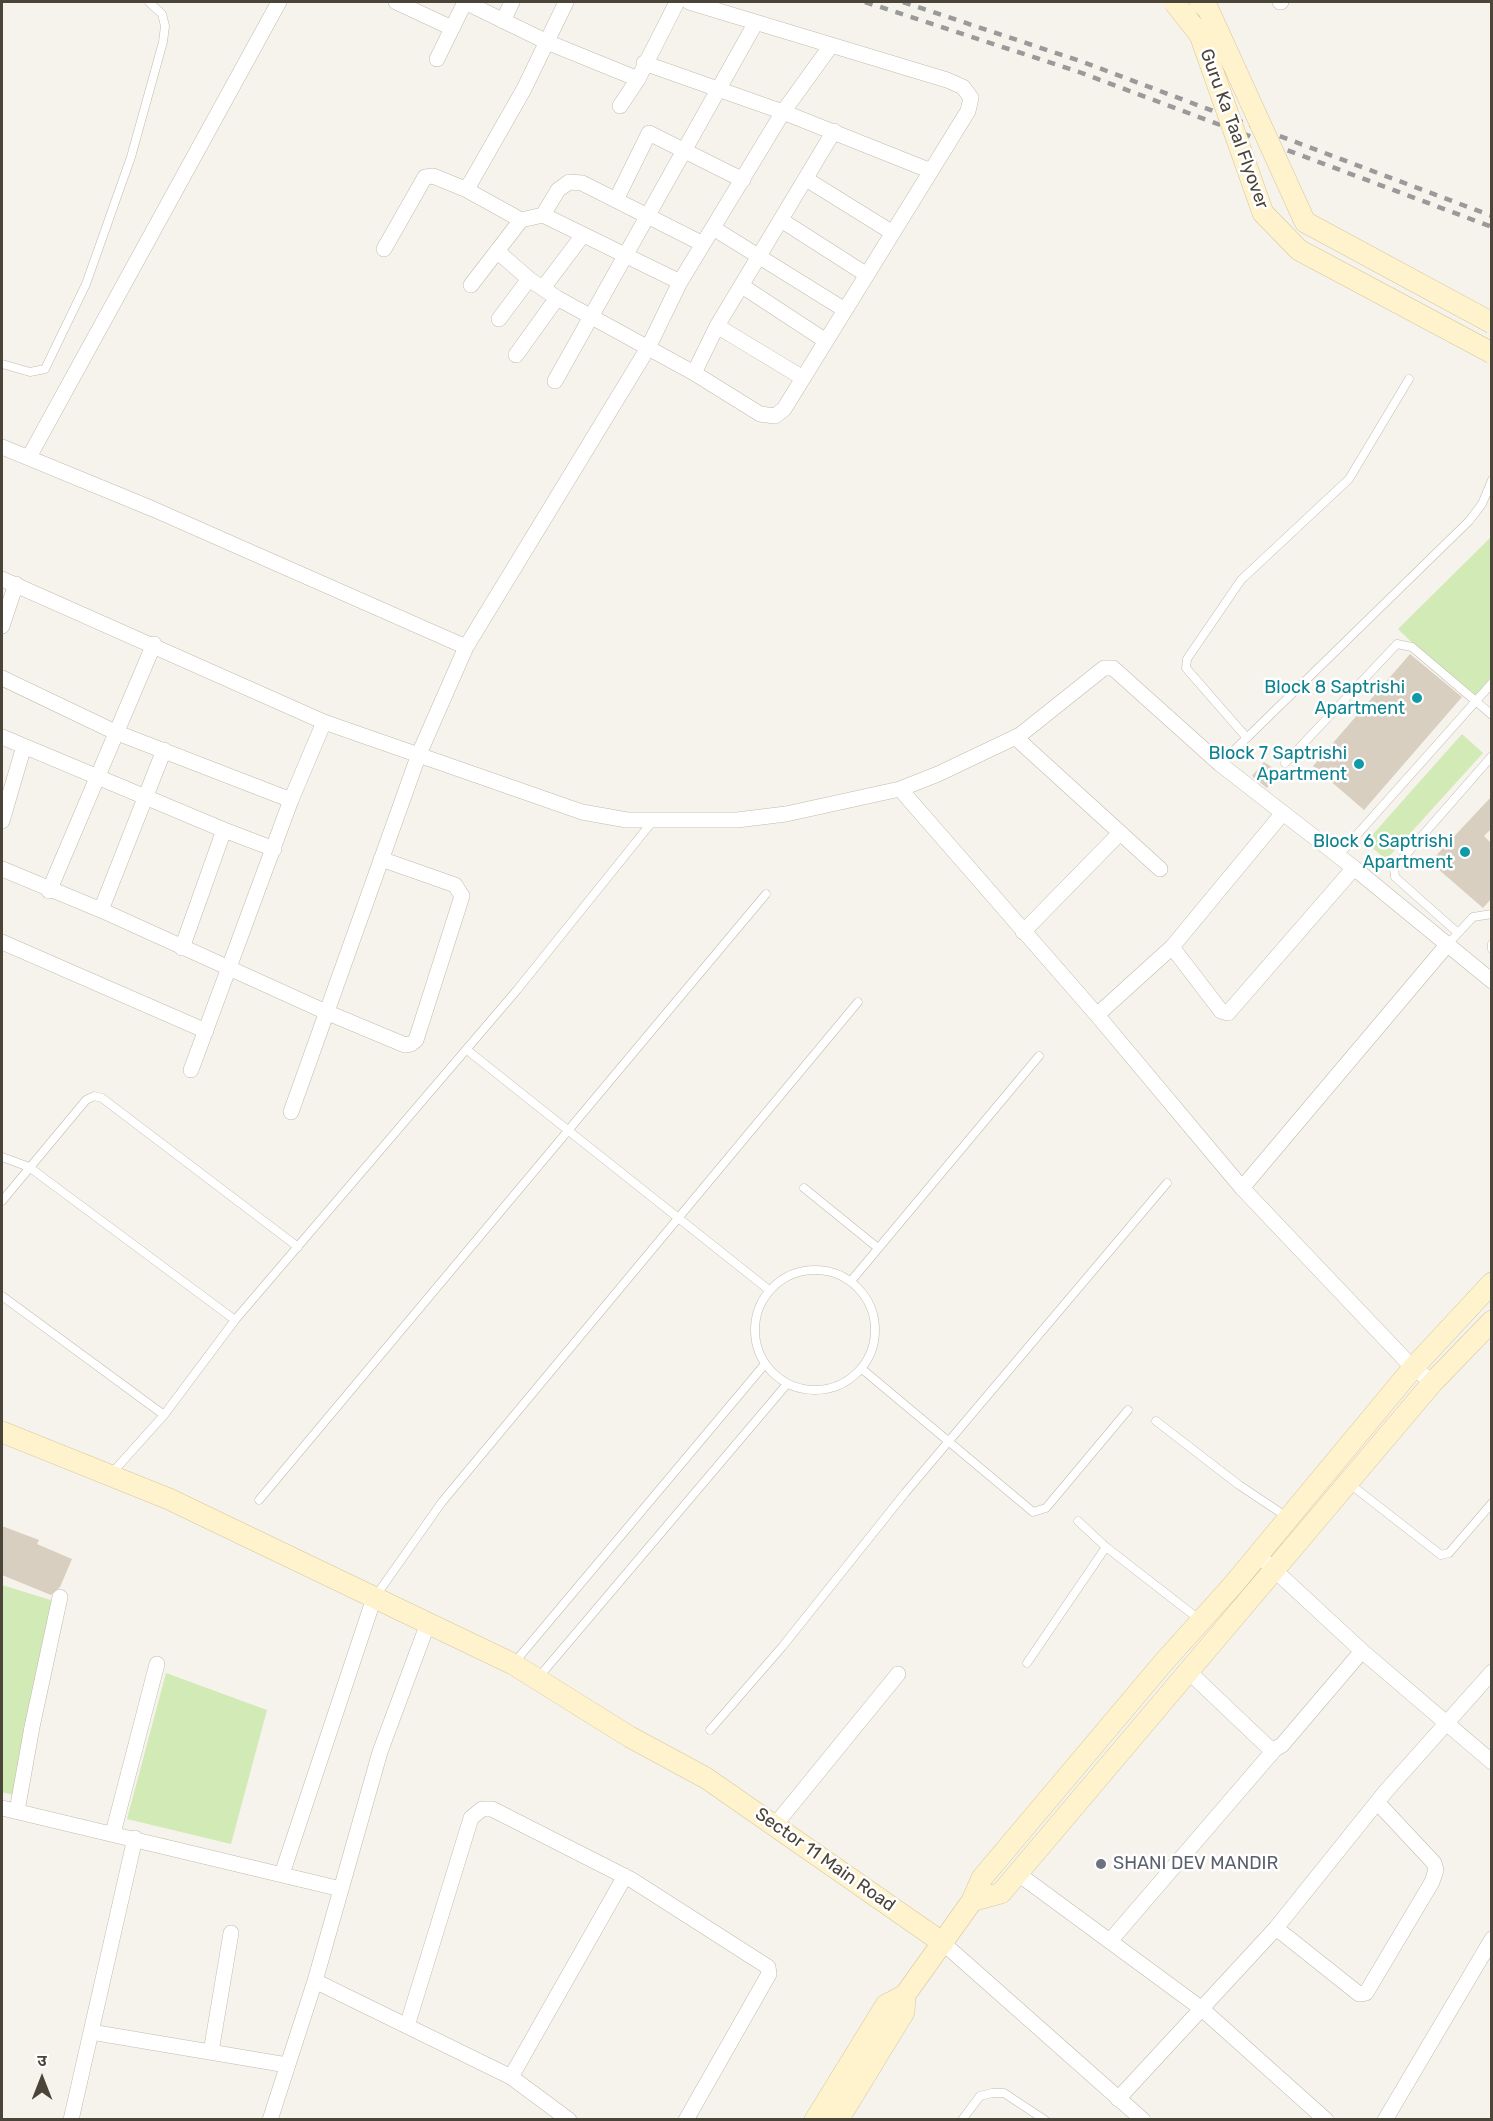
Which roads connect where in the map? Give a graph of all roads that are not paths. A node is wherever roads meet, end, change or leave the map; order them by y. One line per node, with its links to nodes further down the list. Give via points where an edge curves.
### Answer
1 (148, 2): 57 (lane, via 162,14 163,42 131,157 86,284 45,369 30,372)
2 (279, 2): 63 (street)
3 (396, 2): 13 (street)
4 (465, 2): 11 (street); 13 (street)
5 (512, 2): 11 (street)
6 (566, 2): 14 (street)
7 (677, 2): 17 (street)
8 (690, 2): 12 (street)
9 (1174, 2): 55 (street, Guru Ka Taal Flyover, bridge, via 1200,34 1263,213 1299,250)
10 (1200, 2): 51 (street, Guru Ka Taal Flyover, bridge, via 1208,9 1305,222)
11 (503, 21): 14 (street)
12 (755, 24): 15 (street); 19 (street)
13 (452, 28): 16 (street)
14 (547, 42): 18 (street); 27 (street)
15 (830, 47): 21 (street); 24 (street, via 963,87 970,98 968,111)
16 (437, 59)
17 (644, 63): 18 (street); 19 (street)
18 (638, 79): 20 (street)
19 (718, 89): 21 (street); 23 (street)
20 (620, 106)
21 (783, 112): 22 (street); 26 (street)
22 (834, 131): 24 (street); 25 (street)
23 (684, 151): 26 (street); 28 (street, via 649,133); 30 (street)
24 (931, 171): 34 (street)
25 (806, 179): 32 (street); 34 (street)
26 (743, 180): 33 (street)
27 (465, 189): 31 (street); 37 (street, via 433,176 425,177)
28 (616, 200): 29 (street, via 582,183 569,182 558,190); 30 (street)
29 (543, 215): 31 (street); 35 (street)
30 (647, 216): 36 (street); 39 (street)
31 (520, 220): 38 (street)
32 (781, 220): 40 (street); 41 (street)
33 (713, 228): 36 (street); 40 (street)
34 (892, 233): 41 (street)
35 (583, 235): 39 (street); 46 (street)
36 (703, 244): 43 (street)
37 (384, 249)
38 (497, 251): 42 (street); 44 (street)
39 (625, 256): 43 (street); 49 (street)
40 (759, 257): 45 (street); 48 (street)
41 (867, 275): 48 (street)
42 (529, 279): 46 (street); 50 (street)
43 (680, 282): 54 (street)
44 (471, 285)
45 (742, 286): 52 (street); 53 (street)
46 (543, 288): 47 (street)
47 (557, 298): 49 (street); 56 (street)
48 (845, 310): 53 (street)
49 (591, 316): 54 (street); 61 (street)
50 (499, 320)
51 (1491, 323)
52 (717, 326): 58 (street); 59 (street)
53 (826, 341): 59 (street)
54 (648, 348): 58 (street); 68 (street)
55 (1491, 353)
56 (516, 356)
57 (2, 364)
58 (694, 373): 59 (street, via 760,414 775,416)
59 (804, 378)
60 (1409, 379): 77 (lane, via 1349,479 1241,580 1187,659 1186,668)
61 (555, 381)
62 (2, 447): 63 (street)
63 (29, 457): 68 (street)
64 (1491, 480): 77 (lane, via 1482,504 1469,521)
65 (9, 581): 66 (street); 67 (street)
66 (2, 626)
67 (154, 644): 73 (street); 74 (street)
68 (466, 647): 80 (street)
69 (2, 678): 74 (street)
70 (1491, 683): 71 (lane)
71 (1476, 701): 72 (lane); 82 (lane, via 1412,647 1397,644); 94 (lane)
72 (1491, 715)
73 (324, 722): 80 (street); 87 (street)
74 (115, 732): 79 (street); 84 (street)
75 (2, 737): 78 (street)
76 (1015, 737): 83 (street, via 1109,668); 85 (street); 92 (street)
77 (1247, 738): 83 (lane)
78 (24, 746): 84 (street); 89 (street)
79 (164, 750): 86 (street); 87 (street)
80 (419, 754): 90 (street, via 582,812); 95 (street)
81 (1491, 756): 104 (lane, via 1394,868 1395,877)
82 (1285, 763)
83 (1220, 764): 88 (street)
84 (95, 777): 86 (street); 99 (street)
85 (900, 789): 90 (street, via 786,814 737,820); 103 (street)
86 (144, 797): 91 (street); 101 (street)
87 (291, 800): 93 (street)
88 (1282, 814): 94 (street); 108 (street)
89 (2, 820)
90 (653, 820): 117 (lane)
91 (224, 830): 93 (street); 109 (street)
92 (1120, 833): 98 (street); 103 (street)
93 (274, 849): 111 (street)
94 (1338, 856): 96 (street)
95 (381, 859): 114 (street); 114 (street, via 455,885 462,896 416,1040 405,1045)
96 (1354, 868): 107 (street); 108 (street, via 1228,1012 1221,1011)
97 (2, 869): 99 (street)
98 (1160, 869)
99 (49, 891): 101 (street)
100 (766, 894): 121 (lane)
101 (100, 910): 109 (street)
102 (1491, 914): 104 (lane, via 1473,917)
103 (1023, 932): 115 (street)
104 (1458, 933): 107 (lane)
105 (2, 942): 116 (street)
106 (1491, 944): 110 (lane)
107 (1448, 945): 112 (street); 126 (street)
108 (1172, 946): 115 (street)
109 (182, 948): 111 (street)
110 (1491, 949)
111 (230, 970): 114 (street); 116 (street)
112 (1491, 981)
113 (858, 1002): 128 (lane)
114 (326, 1012): 120 (street)
115 (1097, 1015): 126 (street)
116 (206, 1031): 119 (street)
117 (466, 1050): 121 (lane); 129 (lane)
118 (1039, 1056): 130 (lane)
119 (191, 1070)
120 (291, 1112)
121 (570, 1130): 128 (lane); 149 (lane)
122 (2, 1157): 123 (lane)
123 (29, 1167): 127 (lane); 129 (lane, via 86,1100 94,1096); 135 (lane)
124 (1167, 1184): 146 (lane)
125 (804, 1188): 130 (lane)
126 (1242, 1188): 138 (street)
127 (2, 1201)
128 (678, 1218): 133 (lane); 157 (lane, via 442,1502)
129 (298, 1246): 135 (lane)
130 (878, 1248): 131 (lane)
131 (851, 1281): 133 (lane, via 835,1272 808,1270 783,1279); 139 (lane, via 863,1292 876,1323 871,1355)
132 (1491, 1283): 138 (street)
133 (769, 1290): 137 (lane, via 754,1327)
134 (2, 1296): 143 (lane)
135 (236, 1320): 143 (lane)
136 (1491, 1321): 140 (street)
137 (765, 1364): 141 (lane); 163 (lane)
138 (1413, 1368): 140 (street); 151 (street)
139 (862, 1369): 141 (lane, via 842,1384 819,1391); 146 (lane)
140 (1433, 1382): 148 (street)
141 (787, 1384): 167 (lane)
142 (1128, 1410): 146 (lane, via 1041,1511 1033,1512 1022,1505)
143 (164, 1415): 147 (lane)
144 (1156, 1421): 151 (lane)
145 (2, 1432): 147 (street, Sector 11 Main Road)
146 (948, 1443): 169 (lane)
147 (111, 1475): 157 (street, Sector 11 Main Road)
148 (1349, 1483): 150 (lane, via 1441,1555 1449,1553); 155 (street)
149 (259, 1500)
150 (1491, 1503)
151 (1288, 1518): 154 (street)
152 (1078, 1521): 153 (lane)
153 (1106, 1546): 158 (lane); 161 (lane)
154 (1257, 1556): 155 (street); 158 (street)
155 (1275, 1568): 160 (street); 164 (street)
156 (60, 1597): 173 (street, via 32,1727)
157 (374, 1598): 159 (street, Sector 11 Main Road); 178 (street)
158 (1200, 1620): 181 (street, via 982,1878)
159 (428, 1623): 163 (street, Sector 11 Main Road); 180 (street, via 380,1752)
160 (1362, 1651): 168 (street); 170 (street)
161 (1027, 1663)
162 (157, 1664): 175 (street)
163 (513, 1664): 167 (street, Sector 11 Main Road)
164 (1188, 1671): 170 (street, via 1268,1747); 177 (street)
165 (1491, 1672): 168 (street)
166 (898, 1674): 174 (street)
167 (537, 1679): 174 (street, Sector 11 Main Road, via 630,1737 706,1778)
168 (1447, 1725): 171 (street); 172 (street)
169 (710, 1730)
170 (1275, 1749): 185 (street)
171 (1491, 1762)
172 (1377, 1802): 182 (street); 182 (street, via 1434,1863 1436,1870 1366,1993 1359,1994)
173 (9, 1809): 175 (street)
174 (775, 1825): 186 (street, Sector 11 Main Road)
175 (113, 1833): 176 (street)
176 (135, 1838): 178 (street); 191 (street)
177 (1017, 1873): 181 (street, via 1001,1893); 185 (street)
178 (282, 1874): 180 (street)
179 (625, 1876): 190 (street, via 492,1809 477,1811 471,1818); 194 (street); 199 (street, via 770,1970)
180 (341, 1889): 187 (street)
181 (972, 1901): 186 (street)
182 (1276, 1928): 189 (street)
183 (231, 1933): 192 (street)
184 (1491, 1939): 206 (street)
185 (1110, 1941): 189 (street)
186 (943, 1943): 188 (street); 195 (street)
187 (315, 1981): 190 (street); 193 (street)
188 (905, 1995): 200 (street, via 886,2005); 201 (street, via 904,2012)
189 (1202, 2009): 195 (street); 205 (street)
190 (407, 2026): 194 (street)
191 (91, 2032): 192 (street); 196 (street)
192 (211, 2052): 193 (street)
193 (287, 2066): 197 (street)
194 (511, 2077): 198 (street)
195 (1118, 2099): 204 (street)
196 (71, 2120)
197 (270, 2120)
198 (569, 2120)
199 (686, 2120)
200 (815, 2120)
201 (838, 2120)
202 (962, 2120): 203 (lane, via 980,2096 992,2093 1004,2093)
203 (1045, 2120)
204 (1143, 2120)
205 (1326, 2120)
206 (1386, 2120)

